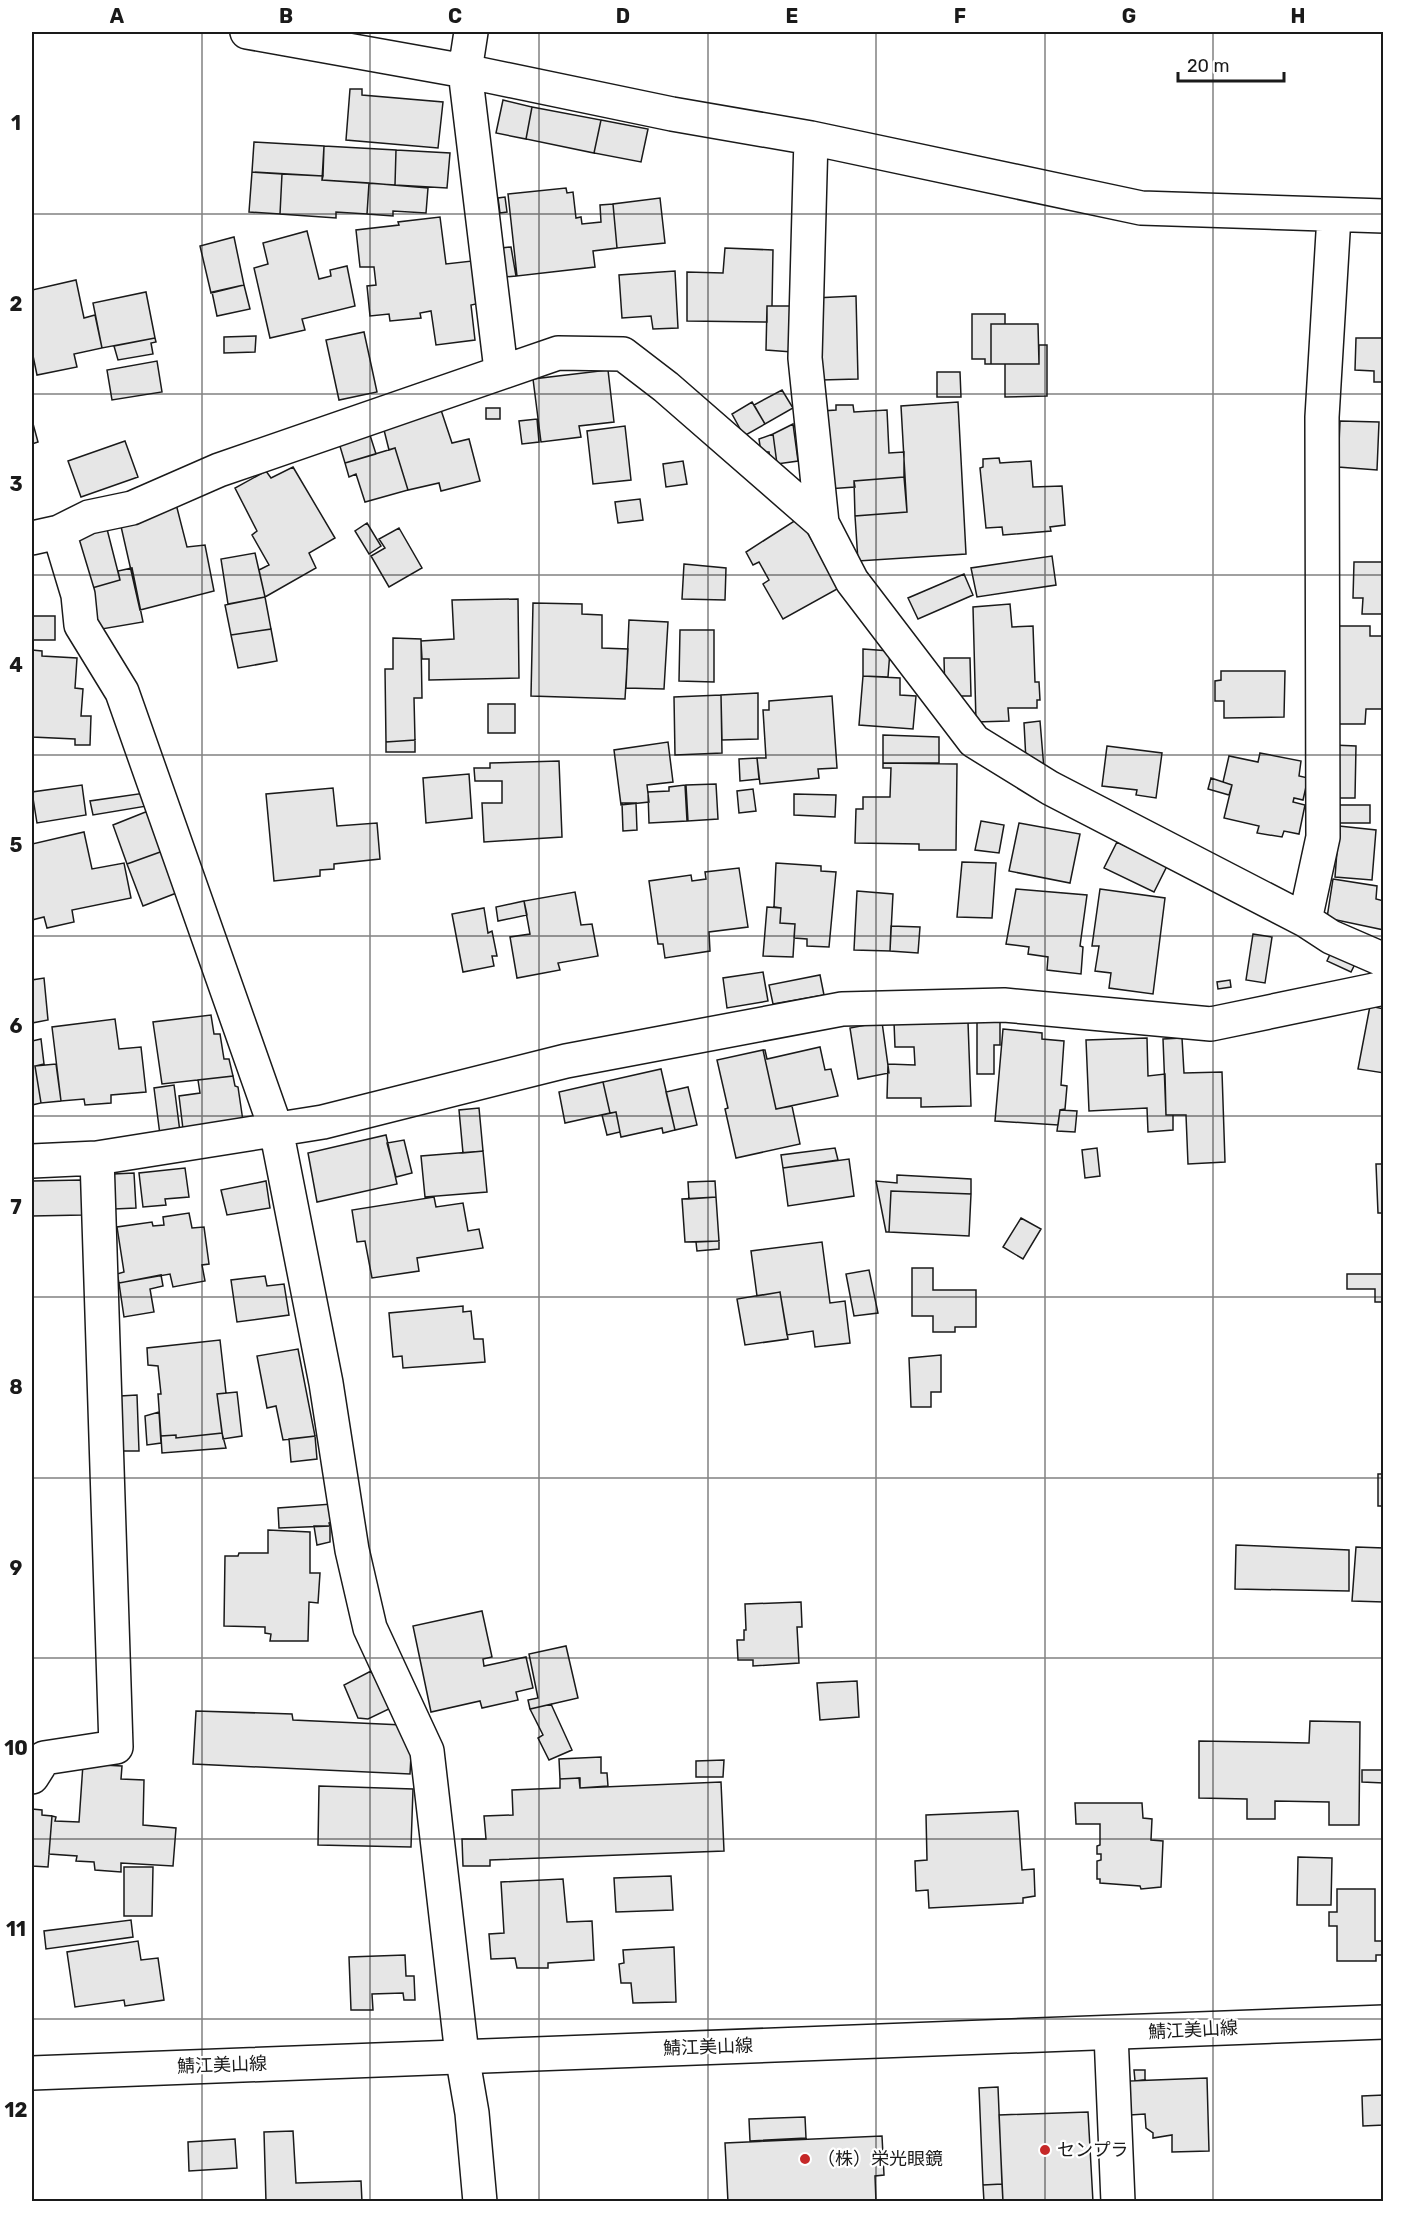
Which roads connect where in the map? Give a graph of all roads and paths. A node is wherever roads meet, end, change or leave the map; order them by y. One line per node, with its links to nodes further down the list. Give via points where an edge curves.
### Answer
1 (247, 32): 3 (street)
2 (471, 32): 3 (street)
3 (465, 71): 4 (street); 7 (street)
4 (811, 138): 5 (street, via 1141,208); 8 (street, via 805,358)
5 (1334, 216): 6 (street); 10 (street, via 1322,417 1323,837)
6 (1383, 216)
7 (501, 370): 8 (street, via 558,352 623,354); 9 (street, via 219,470 132,508 90,517)
8 (822, 523): 10 (street, via 852,581 974,741 1050,788)
9 (45, 535): 13 (street, via 78,595 81,624 122,692)
10 (1305, 920): 11 (street, via 1331,937)
11 (1383, 960)
12 (1383, 988): 13 (street, via 1211,1024 1004,1005 842,1010 566,1061 323,1122)
13 (276, 1129): 14 (street); 19 (street, via 326,1383 352,1550 370,1629 427,1751)
14 (97, 1158): 15 (street); 16 (street, via 116,1747 44,1758)
15 (32, 1161)
16 (32, 1777)
17 (1383, 2022): 18 (street, 鯖江美山線)
18 (1111, 2034): 19 (street, 鯖江美山線); 22 (street)
19 (462, 2055): 20 (street, 鯖江美山線); 21 (street)
20 (32, 2073)
21 (480, 2202)
22 (1118, 2202)

